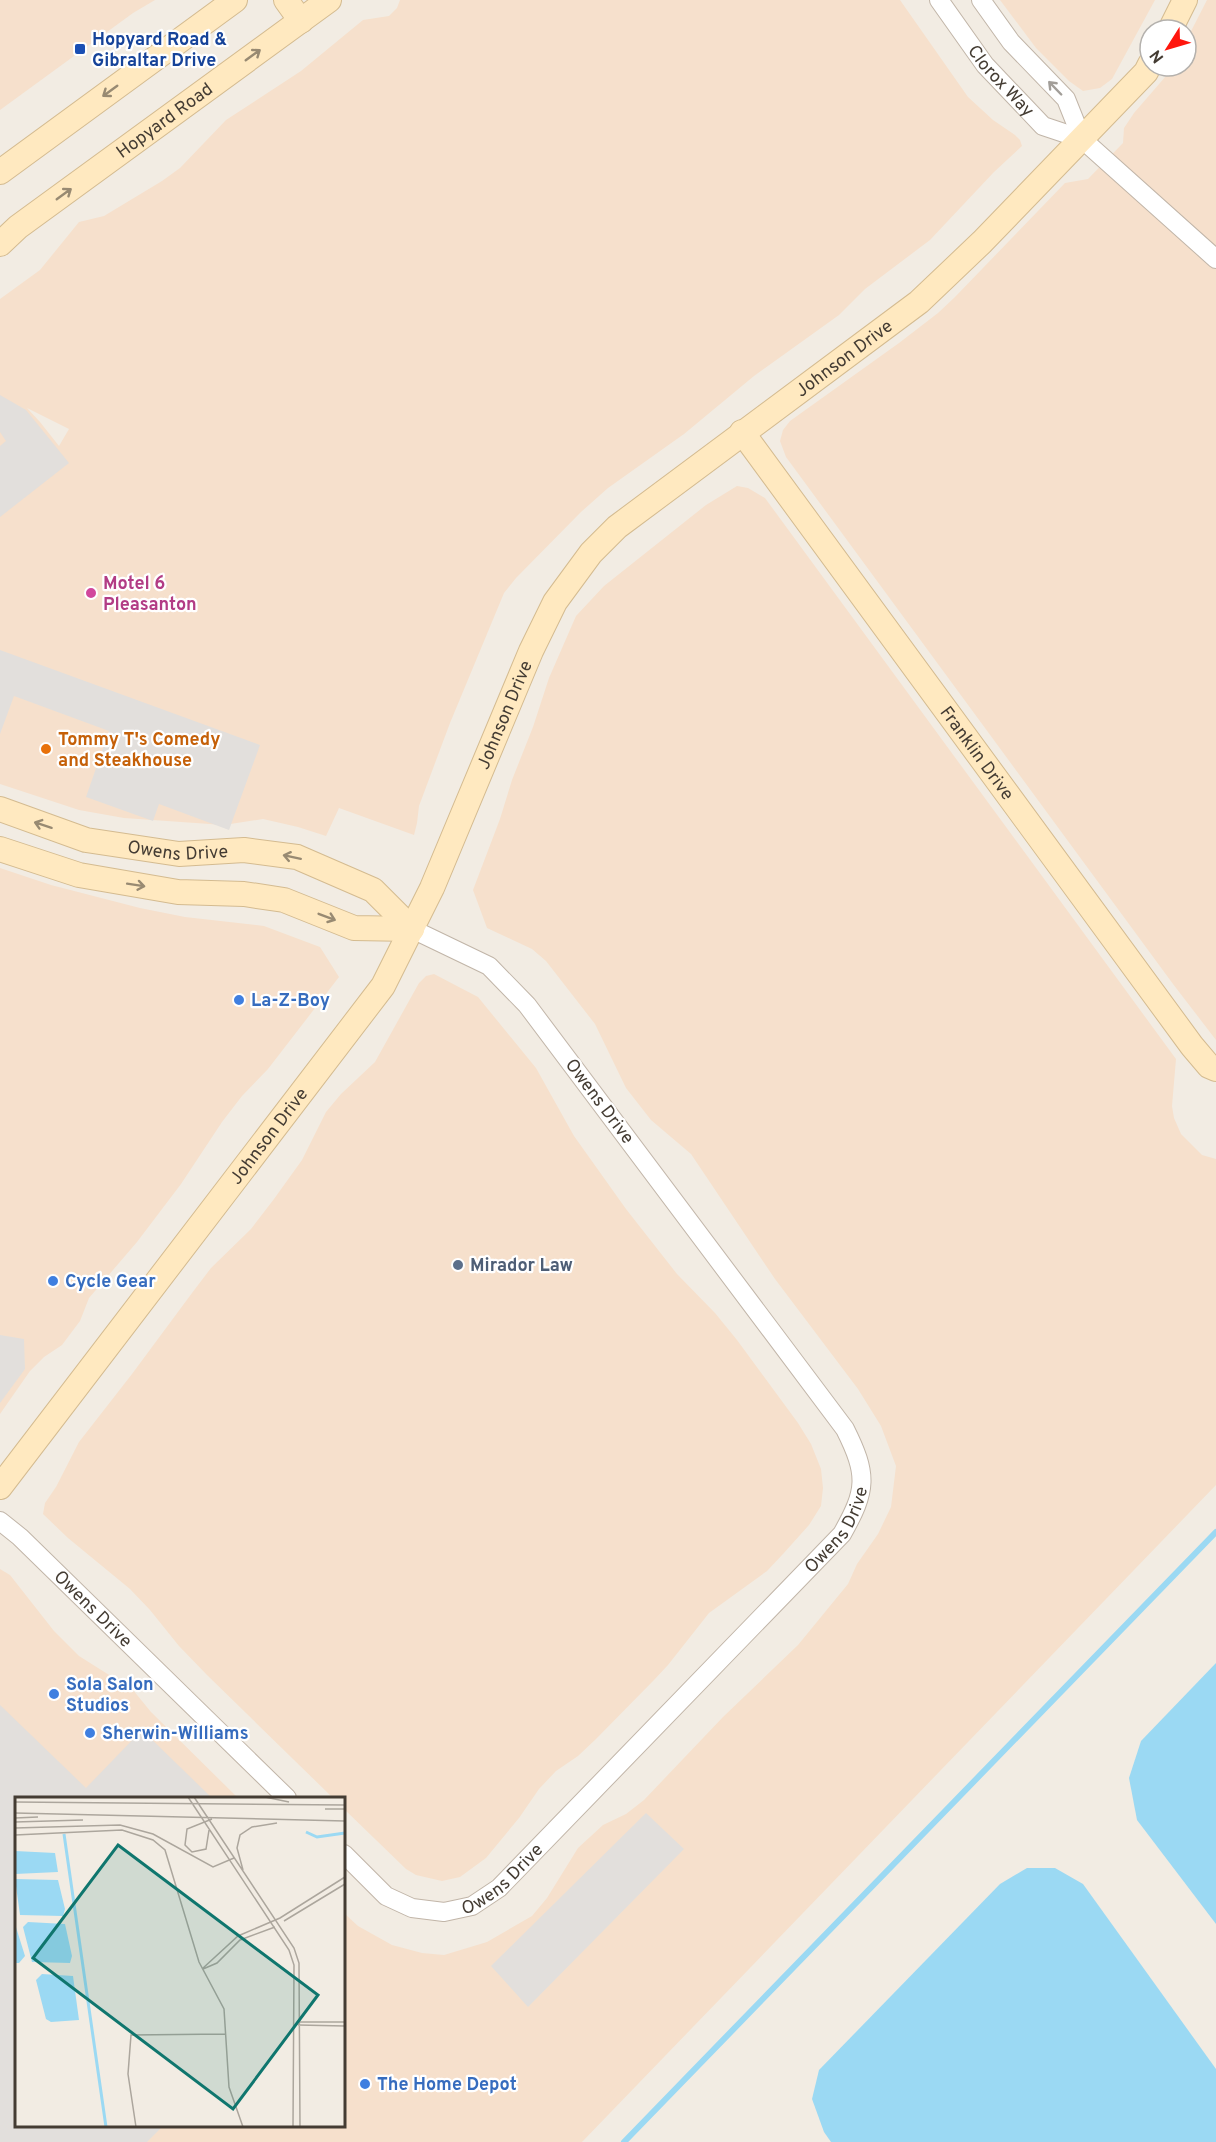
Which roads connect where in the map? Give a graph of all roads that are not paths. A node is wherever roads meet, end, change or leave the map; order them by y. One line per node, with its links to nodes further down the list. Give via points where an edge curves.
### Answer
1 (206, 0): 10 (street)
2 (235, 0): 10 (street)
3 (286, 0): 9 (street)
4 (939, 0): 12 (street, Clorox Way, via 985,65 1043,126)
5 (981, 0): 12 (street, Clorox Way, one-way to 5, via 1066,99 1011,42)
6 (1185, 0): 8 (street)
7 (324, 1): 9 (street, Hopyard Road)
8 (1176, 18)
9 (301, 21): 14 (street, Hopyard Road, one-way to 9, via 26,221)
10 (174, 44): 13 (street, one-way to 13)
11 (1140, 78): 12 (street, Johnson Drive)
12 (1082, 139): 15 (street, Clorox Way); 16 (street, Johnson Drive, via 919,302)
13 (0, 172)
14 (0, 244)
15 (1216, 259)
16 (742, 432): 23 (street, Johnson Drive, via 616,527 555,602); 24 (street, Franklin Drive, via 1192,1047)
17 (0, 809): 18 (street, Owens Drive, one-way to 17)
18 (86, 840): 19 (street, Owens Drive); 21 (street, via 66,857 34,853)
19 (131, 847): 22 (street, via 121,862 87,866); 23 (street, Owens Drive, one-way to 19, via 373,890 297,857 244,850 179,854)
20 (0, 849): 21 (street, Owens Drive)
21 (25, 858): 22 (street, Owens Drive)
22 (79, 875): 23 (street, Owens Drive, one-way to 23, via 178,892 284,900 354,928)
23 (412, 929): 25 (street, Johnson Drive, via 383,986); 28 (street, Owens Drive, via 489,966 527,1005 845,1429 858,1455 863,1482 857,1508 842,1534 498,1888 472,1906 444,1912 412,1908 386,1896)
24 (1216, 1069)
25 (0, 1487)
26 (0, 1521): 27 (street, Owens Drive)
27 (285, 1797)
28 (345, 1855)

